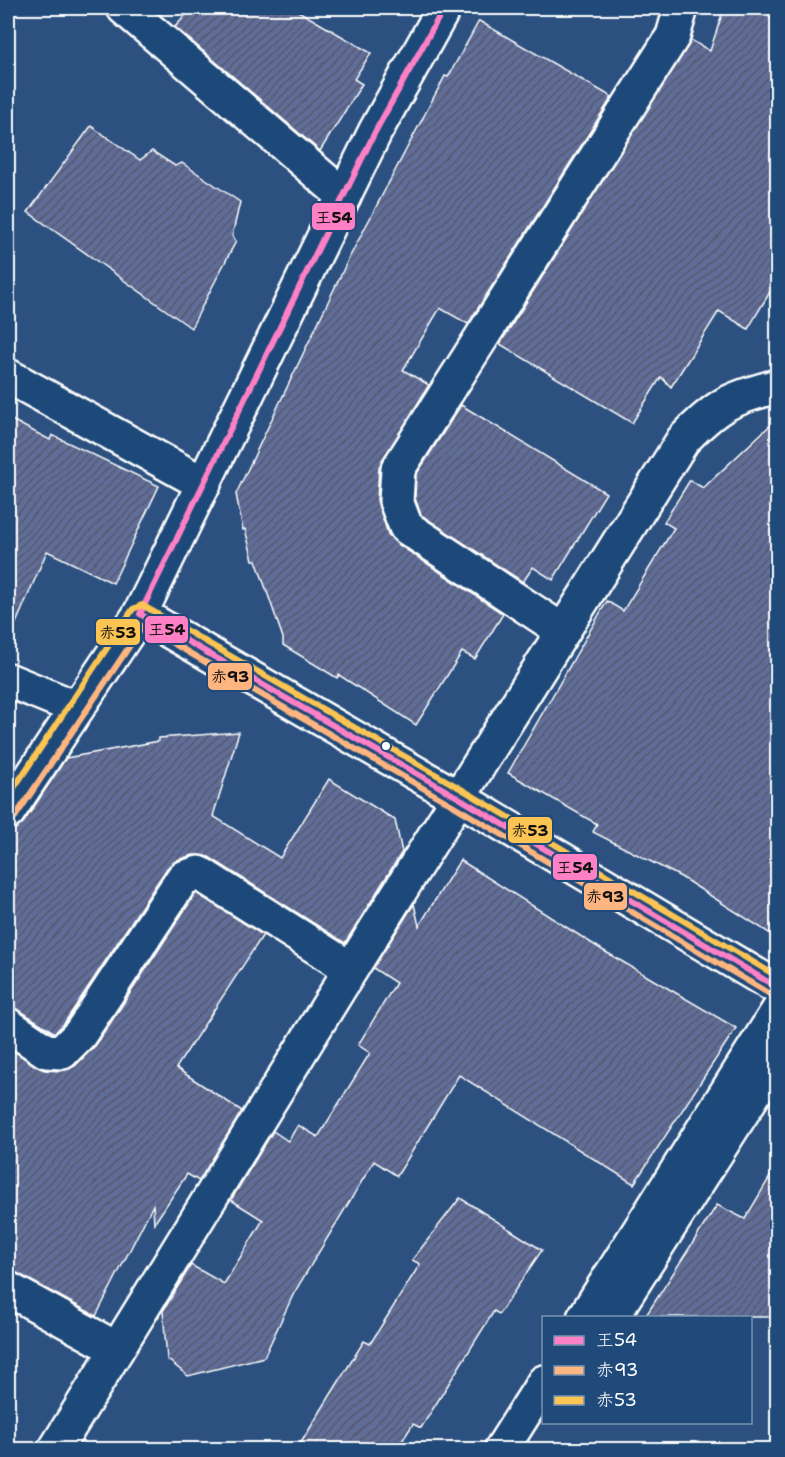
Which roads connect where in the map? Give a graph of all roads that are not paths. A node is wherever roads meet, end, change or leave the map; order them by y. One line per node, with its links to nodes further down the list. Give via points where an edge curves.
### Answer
1 (124, 8): 4 (street)
2 (444, 8): 4 (street, via 412,61)
3 (681, 8): 9 (street, via 673,36 398,469 396,501 406,527)
4 (344, 196): 7 (street)
5 (8, 376): 7 (street)
6 (777, 386): 9 (street, via 746,394 713,410 683,440)
7 (204, 484): 8 (street)
8 (140, 614): 11 (street); 12 (street)
9 (563, 631): 12 (street)
10 (8, 680): 11 (street)
11 (77, 708): 13 (street)
12 (459, 798): 14 (street); 15 (street)
13 (8, 812)
14 (351, 969): 17 (street, via 199,873 183,878 80,1034 62,1052 46,1051); 22 (street)
15 (777, 988)
16 (777, 1011): 20 (street)
17 (8, 1025)
18 (777, 1056): 21 (street)
19 (8, 1289): 22 (street)
20 (585, 1316)
21 (612, 1316)
22 (117, 1349): 25 (street)
23 (542, 1384): 26 (street)
24 (544, 1424): 27 (street)
25 (55, 1449)
26 (501, 1449)
27 (528, 1449)

